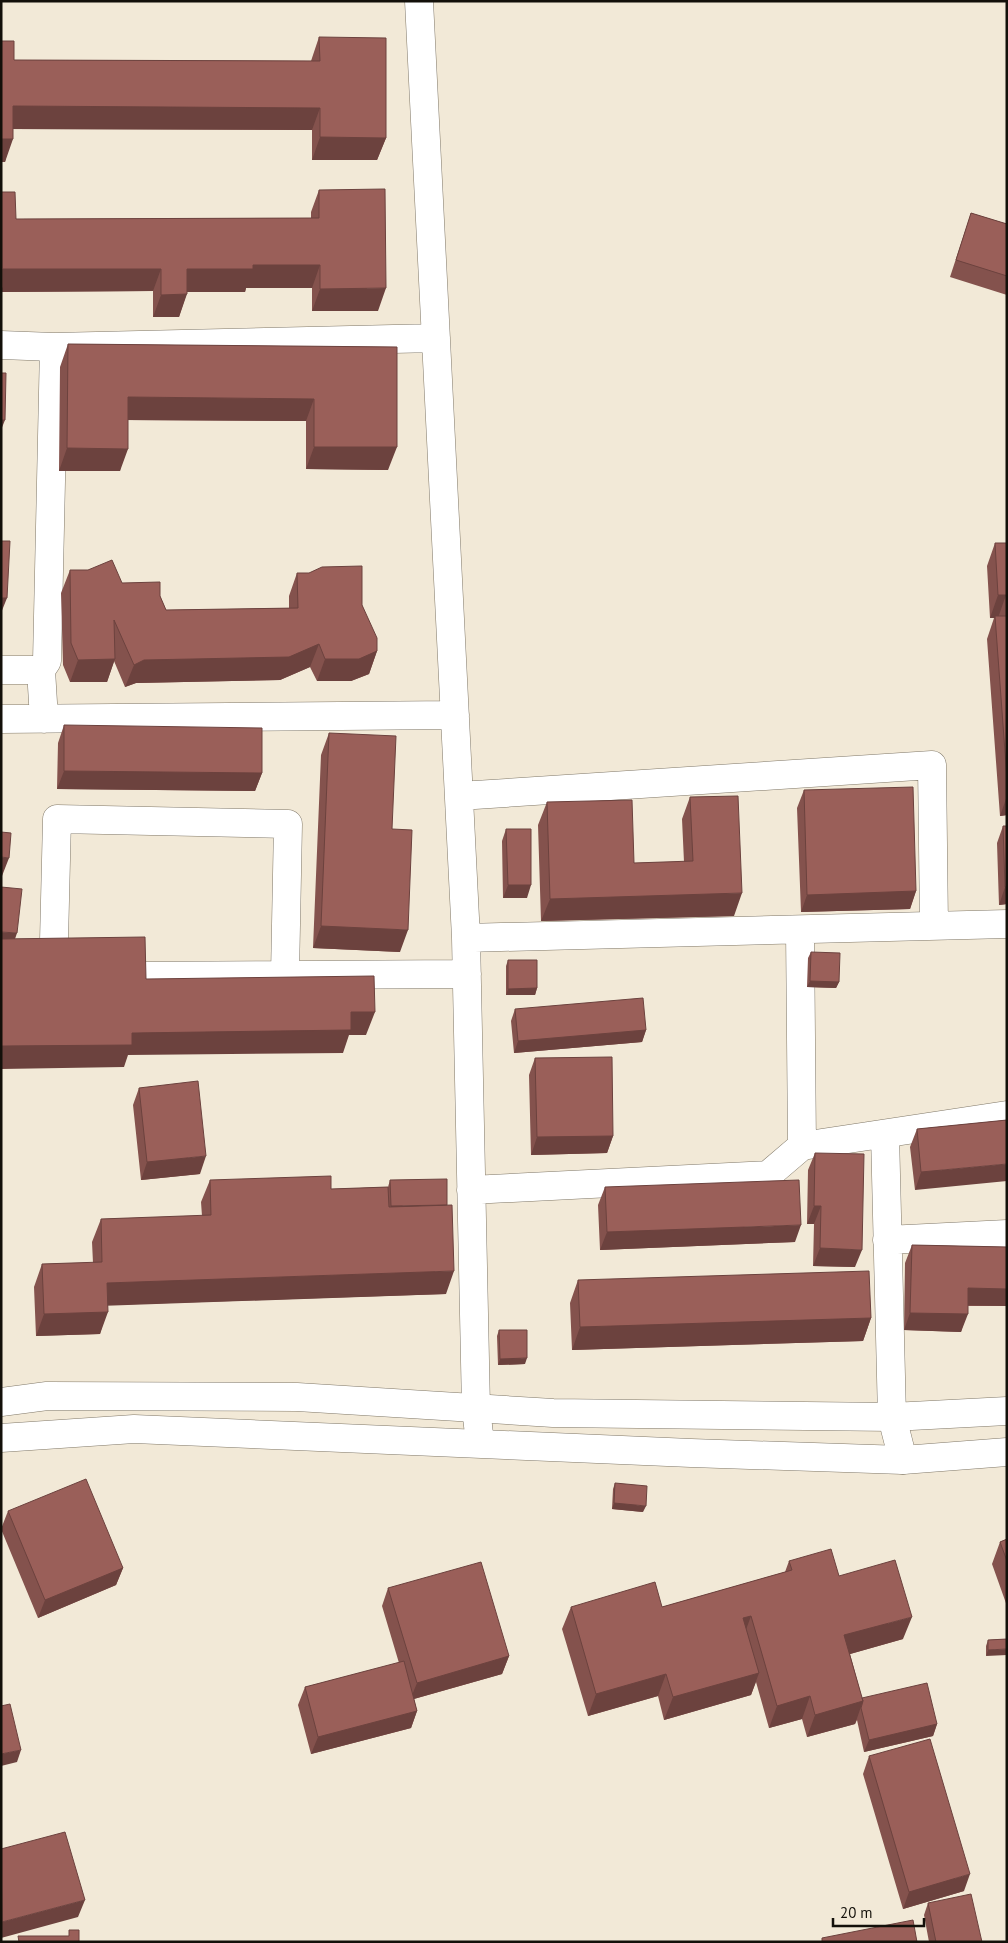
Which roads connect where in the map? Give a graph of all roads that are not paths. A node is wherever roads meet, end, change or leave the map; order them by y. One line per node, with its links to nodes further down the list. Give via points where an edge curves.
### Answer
1 (419, 1): 2 (street)
2 (436, 338): 4 (street); 7 (street)
3 (1, 345): 4 (street)
4 (54, 347): 6 (street, via 47,661)
5 (1, 670): 6 (street)
6 (41, 670): 9 (street)
7 (455, 715): 9 (street); 10 (street)
8 (1, 719): 9 (street)
9 (44, 719)
10 (459, 796): 12 (street, via 932,765); 14 (street)
11 (1007, 924): 12 (street)
12 (934, 926): 13 (street)
13 (800, 930): 14 (street); 21 (street)
14 (466, 938): 16 (street)
15 (54, 941): 17 (street, via 56,818 288,824)
16 (467, 974): 17 (street); 22 (street)
17 (285, 975): 18 (street)
18 (133, 976)
19 (1007, 1116): 20 (street)
20 (885, 1134): 21 (street); 24 (street)
21 (802, 1146): 22 (street, via 768,1175)
22 (471, 1190): 26 (street)
23 (1007, 1234): 24 (street)
24 (888, 1240): 28 (street)
25 (1, 1402): 26 (street, via 47,1396 297,1397)
26 (476, 1408): 28 (street, via 553,1413); 30 (street)
27 (1007, 1411): 28 (street)
28 (892, 1417): 32 (street)
29 (1, 1438): 30 (street, via 134,1429)
30 (480, 1443): 32 (street)
31 (1007, 1452): 32 (street)
32 (903, 1460)

